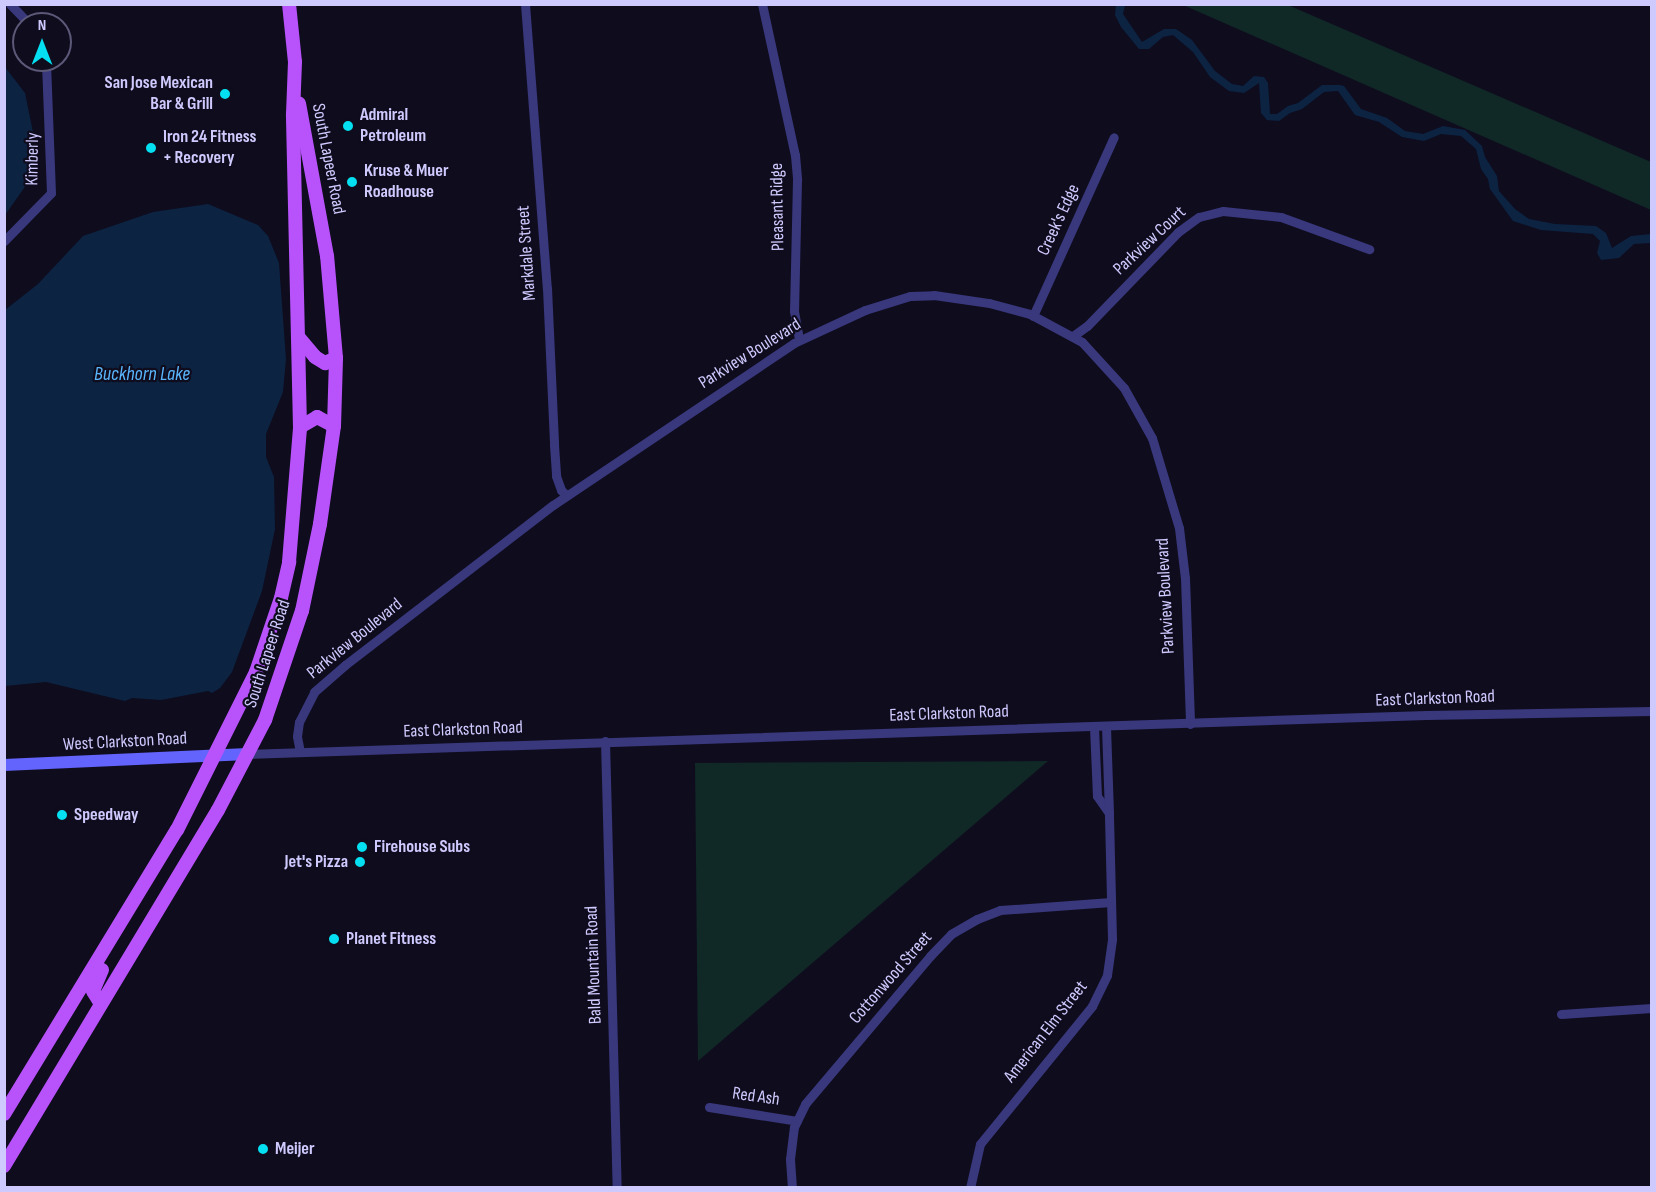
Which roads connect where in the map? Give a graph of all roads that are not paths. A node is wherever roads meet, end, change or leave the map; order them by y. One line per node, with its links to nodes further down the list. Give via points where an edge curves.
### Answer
1 (289, 4): 5 (main road, South Lapeer Road)
2 (525, 4): 16 (street, Markdale Street, via 547,288 556,476)
3 (762, 4): 12 (street, Pleasant Ridge, via 795,155 794,311)
4 (46, 72): 7 (street, Kimberly, via 51,193)
5 (296, 88): 11 (main road, South Lapeer Road, via 293,114); 13 (main road, South Lapeer Road, via 327,256)
6 (1114, 137): 9 (street, Creek's Edge)
7 (4, 241)
8 (1369, 249): 10 (street, Parkview Court, via 1287,218 1223,211 1199,216)
9 (1033, 316): 10 (street, Parkview Boulevard); 12 (street, Parkview Boulevard, via 960,298 910,296 865,310)
10 (1073, 336): 18 (street, Parkview Boulevard, via 1124,388 1143,420 1176,515 1185,578)
11 (300, 339): 13 (main road, via 325,363); 15 (main road, South Lapeer Road)
12 (799, 340): 16 (street, Parkview Boulevard)
13 (336, 358): 14 (main road, South Lapeer Road)
14 (334, 426): 15 (main road, via 317,417); 23 (main road, South Lapeer Road, via 302,611 265,720)
15 (300, 428): 24 (main road, South Lapeer Road, via 289,562 281,598 256,672)
16 (567, 496): 22 (street, Parkview Boulevard, via 314,692 298,722)
17 (1652, 711): 18 (street, East Clarkston Road)
18 (1190, 724): 19 (street, East Clarkston Road)
19 (1106, 726): 20 (street, East Clarkston Road); 26 (street, American Elm Street)
20 (1094, 727): 21 (street, East Clarkston Road); 26 (street, American Elm Street, via 1097,796)
21 (605, 741): 22 (street, East Clarkston Road); 38 (street, Bald Mountain Road)
22 (300, 752): 23 (street, East Clarkston Road)
23 (248, 754): 24 (main road, West Clarkston Road); 29 (main road, South Lapeer Road, via 193,854)
24 (216, 756): 25 (main road, West Clarkston Road); 27 (main road, South Lapeer Road)
25 (4, 765)
26 (1109, 813): 28 (street, American Elm Street)
27 (151, 873): 29 (main road, via 148,892 94,984 94,998); 32 (main road, South Lapeer Road)
28 (1111, 902): 36 (street, Cottonwood Street, via 1000,910 951,934 832,1069); 40 (street, American Elm Street, via 1111,948 1100,994 992,1126 980,1144)
29 (101, 1004): 33 (main road, South Lapeer Road)
30 (1652, 1008): 31 (street)
31 (1561, 1014)
32 (38, 1061): 33 (main road); 35 (main road, South Lapeer Road)
33 (57, 1078): 37 (main road, South Lapeer Road)
34 (710, 1107): 36 (street, Red Ash)
35 (4, 1114)
36 (797, 1121): 39 (street, Cottonwood Street, via 790,1159)
37 (4, 1166)
38 (617, 1188)
39 (792, 1188)
40 (970, 1188)

